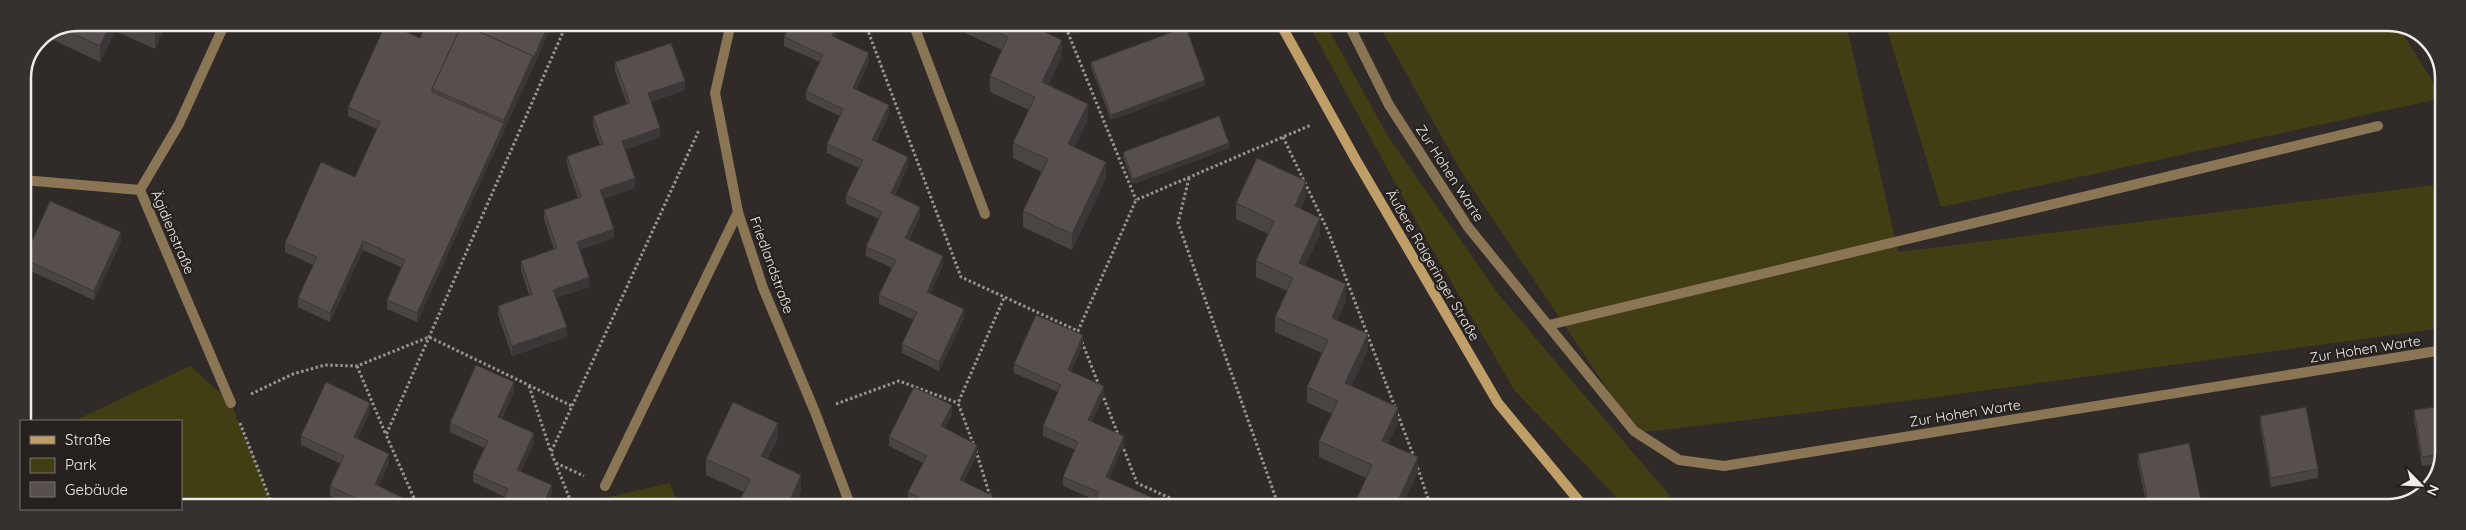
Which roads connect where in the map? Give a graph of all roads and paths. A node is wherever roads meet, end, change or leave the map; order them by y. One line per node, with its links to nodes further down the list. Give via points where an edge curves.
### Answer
1 (220, 31): 15 (street, Ägidienstraße, via 179,124)
2 (563, 31): 22 (path)
3 (728, 31): 17 (street, Friedlandstraße, via 715,93)
4 (869, 31): 19 (path, via 961,277)
5 (916, 31): 18 (street)
6 (1067, 31): 16 (path)
7 (1284, 31): 9 (street, Äußere Raigeringer Straße)
8 (1352, 31): 20 (street, Zur Hohen Warte, via 1389,105 1468,227)
9 (1331, 117): 12 (path); 43 (street, Äußere Raigeringer Straße, via 1498,403)
10 (2378, 126): 20 (street)
11 (699, 128): 28 (path)
12 (1283, 137): 13 (path); 42 (path, via 1328,231)
13 (1189, 177): 16 (path); 41 (path, via 1178,223)
14 (31, 181): 15 (street)
15 (140, 190): 26 (street, Ägidienstraße)
16 (1136, 200): 21 (path)
17 (738, 212): 29 (street, Friedlandstraße, via 763,288); 34 (street)
18 (985, 214)
19 (1004, 298): 21 (path); 27 (path)
20 (1549, 325): 23 (street, Zur Hohen Warte, via 1634,431 1679,460 1724,466)
21 (1078, 331): 40 (path, via 1136,483)
22 (429, 337): 24 (path); 25 (path); 30 (path)
23 (2435, 351)
24 (357, 366): 26 (path, via 326,365 293,374); 30 (path)
25 (529, 386): 28 (path); 31 (path)
26 (231, 403): 35 (path)
27 (958, 403): 29 (path, via 899,381); 39 (path)
28 (572, 406): 31 (path)
29 (816, 412): 38 (street, Friedlandstraße)
30 (386, 434): 36 (path)
31 (551, 452): 32 (path)
32 (555, 463): 33 (path); 37 (path)
33 (586, 477)
34 (605, 486)
35 (269, 499)
36 (414, 499)
37 (569, 499)
38 (848, 499)
39 (991, 499)
40 (1172, 499)
41 (1275, 499)
42 (1428, 499)
43 (1577, 499)

